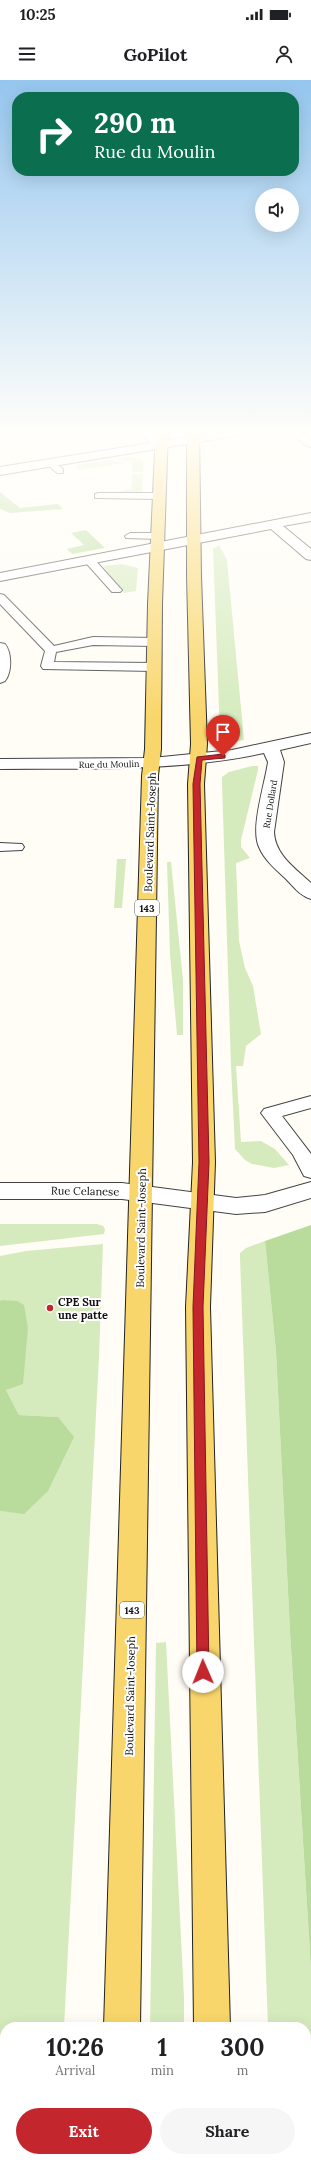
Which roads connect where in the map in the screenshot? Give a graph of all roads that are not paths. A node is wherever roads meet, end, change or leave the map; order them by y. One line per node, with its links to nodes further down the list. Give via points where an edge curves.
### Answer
1 (158, 527): 7 (main road, Boulevard Saint-Joseph / 143)
2 (194, 527): 6 (main road)
3 (257, 527): 6 (street)
4 (277, 527): 8 (street)
5 (130, 536): 7 (lane)
6 (194, 540): 7 (street); 20 (main road)
7 (158, 542): 9 (street); 13 (main road, Boulevard Saint-Joseph / 143)
8 (311, 556)
9 (90, 561): 10 (street); 11 (lane)
10 (0, 577)
11 (116, 590)
12 (0, 596): 15 (lane)
13 (155, 642): 15 (lane, via 93,642); 16 (main road, Boulevard Saint-Joseph / 143)
14 (0, 647): 17 (street, via 3,660)
15 (51, 650): 16 (lane, via 47,666)
16 (154, 667): 21 (main road, Boulevard Saint-Joseph / 143)
17 (0, 678)
18 (311, 738): 19 (street, Rue du Moulin)
19 (268, 748): 20 (street, Rue du Moulin); 25 (street, Rue Dollard, via 273,752 276,762 266,844)
20 (199, 758): 21 (street, Rue du Moulin); 31 (main road, via 196,784 204,1162)
21 (152, 762): 22 (street, Rue du Moulin); 30 (main road, Boulevard Saint-Joseph / 143)
22 (0, 764)
23 (0, 847): 24 (lane)
24 (17, 847)
25 (311, 893)
26 (311, 1102): 27 (lane, via 270,1113 301,1152)
27 (311, 1172)
28 (311, 1190): 31 (street, Rue Celanese, via 252,1206)
29 (0, 1191): 30 (street, Rue Celanese, via 91,1190)
30 (141, 1193): 31 (street, Rue Celanese); 32 (main road, Boulevard Saint-Joseph / 143)
31 (202, 1202): 33 (main road, via 198,1307 204,1743)
32 (122, 2022)
33 (212, 2022)

